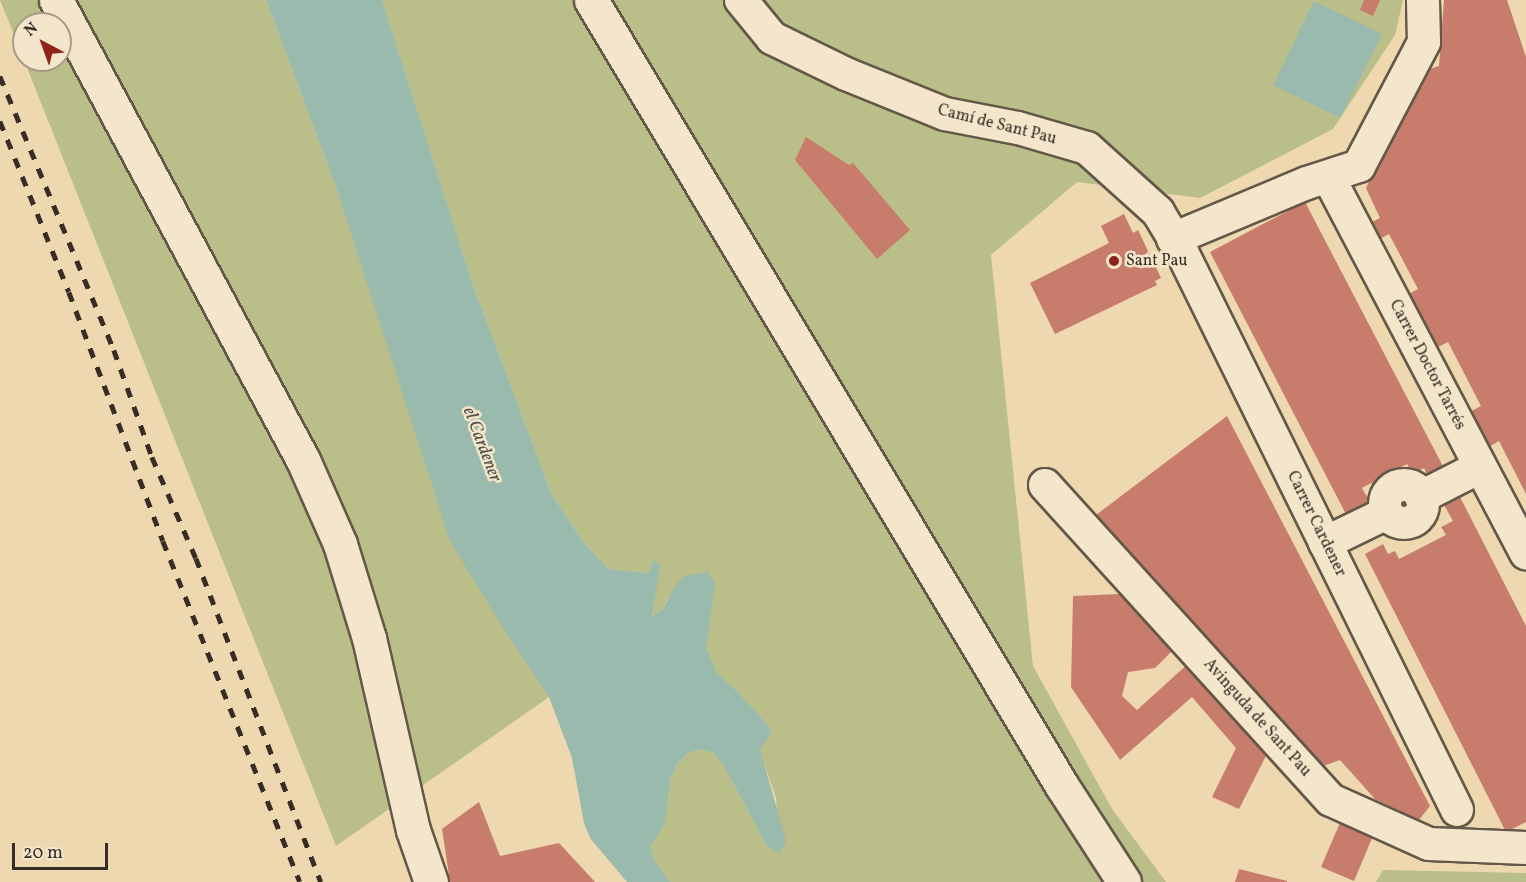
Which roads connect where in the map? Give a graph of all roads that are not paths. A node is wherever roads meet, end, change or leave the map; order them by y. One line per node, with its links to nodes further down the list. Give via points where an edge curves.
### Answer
1 (56, 0): 13 (main road, via 303,460 340,544 369,638 413,830)
2 (591, 0): 14 (main road, via 1062,786)
3 (741, 0): 6 (street, Camí de Sant Pau, via 772,38 846,74 945,114 1018,128 1087,148 1158,212)
4 (1423, 0): 5 (street, via 1424,42 1359,166)
5 (1329, 178): 6 (street, via 1307,183); 7 (street, Carrer Doctor Tarrés)
6 (1173, 239): 9 (street, Carrer Cardener)
7 (1480, 467): 9 (street, via 1421,497 1421,511 1412,521 1398,522 1387,513); 10 (street, Carrer Doctor Tarrés)
8 (1045, 485): 12 (street, Avinguda de Sant Pau, via 1331,800 1430,844)
9 (1325, 543): 11 (street, Carrer Cardener)
10 (1526, 553)
11 (1457, 810)
12 (1526, 848)
13 (431, 882)
14 (1124, 882)

